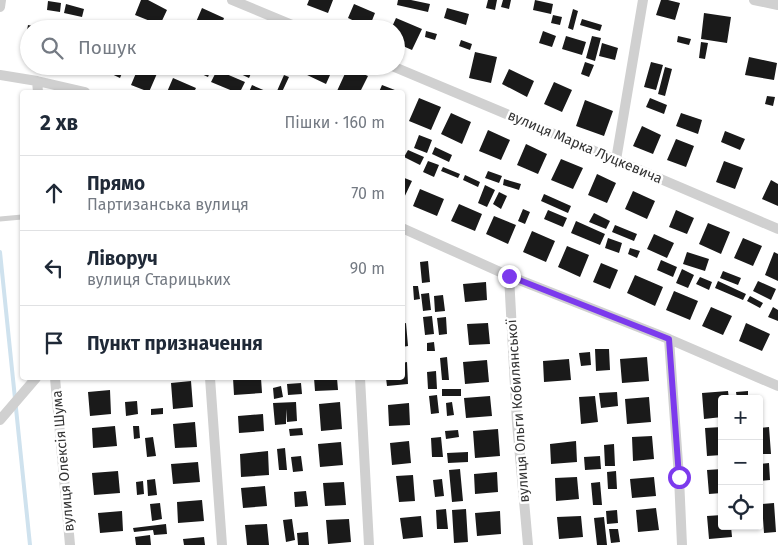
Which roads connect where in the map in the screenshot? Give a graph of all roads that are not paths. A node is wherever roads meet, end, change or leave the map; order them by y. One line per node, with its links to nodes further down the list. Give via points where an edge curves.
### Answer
1 (1, 0): 6 (street)
2 (232, 0): 7 (street)
3 (643, 0): 13 (street)
4 (754, 0): 5 (street)
5 (778, 5)
6 (0, 7)
7 (280, 20)
8 (405, 71): 13 (street, вулиця Марка Луцкевича)
9 (0, 75): 10 (street)
10 (37, 81): 11 (street); 12 (street)
11 (38, 90)
12 (76, 90)
13 (616, 160): 17 (street, вулиця Марка Луцкевича)
14 (20, 217): 15 (lane)
15 (0, 219)
16 (405, 229): 18 (street)
17 (778, 229)
18 (509, 276): 19 (street); 29 (street, вулиця Ольги Кобилянської)
19 (669, 339): 24 (street); 30 (street)
20 (34, 380): 25 (street)
21 (55, 380): 26 (street, вулиця Олексія Шума)
22 (210, 380): 27 (street)
23 (360, 380): 28 (street)
24 (778, 386)
25 (0, 420)
26 (70, 545)
27 (222, 545)
28 (369, 545)
29 (528, 545)
30 (682, 545)

